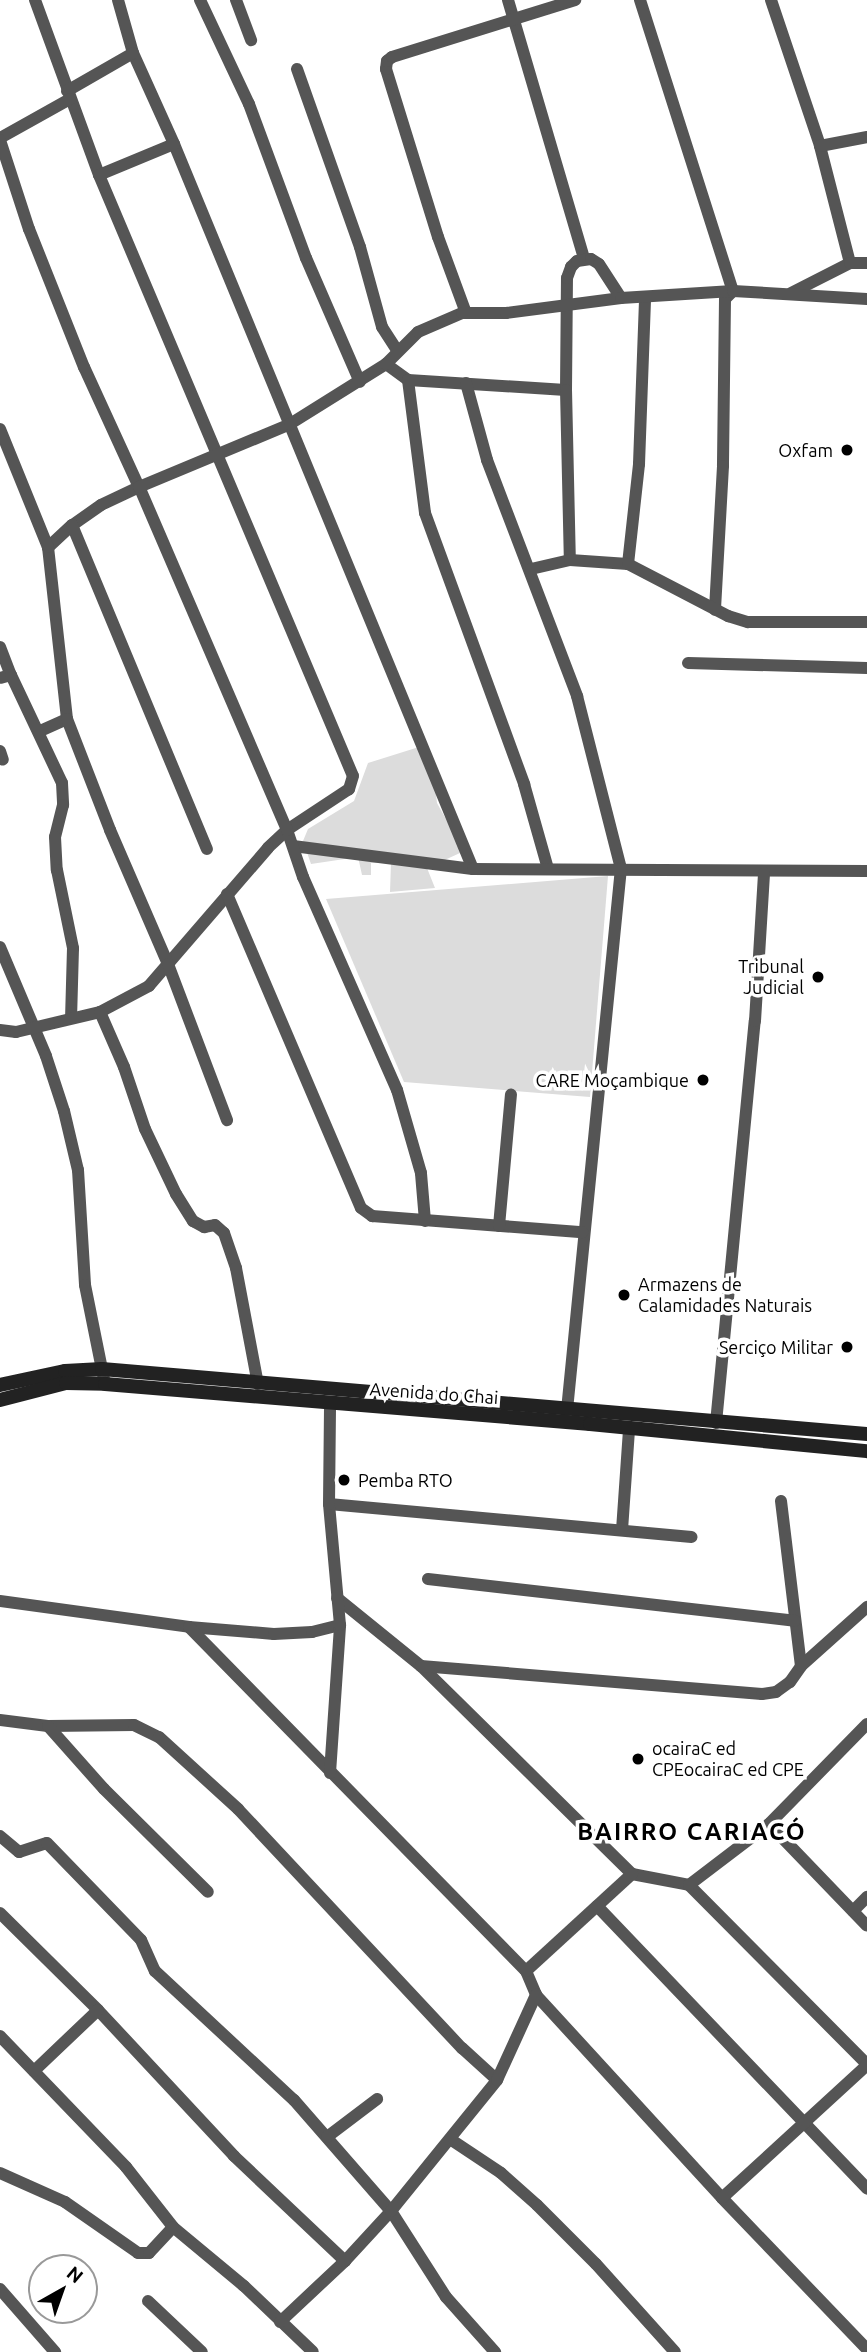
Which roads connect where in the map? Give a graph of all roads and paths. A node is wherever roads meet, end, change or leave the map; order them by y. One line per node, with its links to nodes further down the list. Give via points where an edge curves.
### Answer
1 (35, 0): 13 (street)
2 (118, 0): 11 (street)
3 (200, 0): 32 (street, via 249,104 306,258)
4 (236, 0): 10 (street)
5 (508, 0): 9 (street)
6 (575, 0): 9 (street)
7 (640, 0): 22 (street)
8 (771, 0): 17 (street)
9 (515, 19): 19 (street); 28 (street, via 387,61 438,237)
10 (251, 40)
11 (133, 53): 13 (street); 16 (street)
12 (297, 69): 29 (street, via 360,247 382,327)
13 (68, 95): 15 (street); 18 (street)
14 (867, 137): 17 (street)
15 (0, 139): 38 (street, via 29,229 84,367)
16 (174, 144): 18 (street); 35 (street)
17 (820, 146): 20 (street)
18 (99, 175): 37 (street)
19 (583, 258): 25 (street, via 599,264); 27 (street, via 571,267 567,278)
20 (850, 262): 21 (street); 23 (street)
21 (867, 263)
22 (733, 291): 23 (street); 24 (street); 44 (street, via 725,299)
23 (790, 294): 26 (street)
24 (645, 297): 25 (street); 42 (street, via 640,451)
25 (621, 298): 27 (street)
26 (867, 299)
27 (568, 306): 28 (street); 34 (street)
28 (466, 313): 29 (street, via 418,332)
29 (397, 350): 30 (street)
30 (386, 364): 31 (street); 32 (street)
31 (408, 380): 33 (street); 57 (street, via 427,520 511,747)
32 (360, 382): 35 (street)
33 (466, 383): 34 (street); 43 (street, via 487,460)
34 (566, 390): 41 (street)
35 (290, 424): 37 (street); 56 (street)
36 (0, 429): 40 (street)
37 (217, 455): 38 (street); 52 (street, via 353,776 349,789)
38 (139, 486): 39 (street); 52 (street)
39 (72, 525): 40 (street); 54 (street)
40 (48, 547): 50 (street)
41 (570, 560): 42 (street); 43 (street)
42 (628, 564): 44 (street)
43 (531, 569): 55 (street, via 577,696)
44 (715, 610): 45 (street, via 764,624)
45 (867, 622)
46 (0, 647): 49 (street)
47 (688, 663): 48 (street)
48 (867, 668)
49 (6, 676): 51 (street)
50 (67, 719): 51 (street); 62 (street)
51 (40, 731): 64 (street, via 64,793 55,837 73,948)
52 (287, 830): 53 (street); 60 (street)
53 (293, 846): 56 (street); 69 (street, via 397,1090 421,1173)
54 (207, 849)
55 (621, 868): 57 (street); 59 (street); 71 (street)
56 (473, 869): 57 (street)
57 (548, 869)
58 (867, 871): 59 (street)
59 (764, 873): 79 (street, via 755,1021)
60 (227, 894): 62 (street); 69 (street, via 358,1204 372,1216)
61 (0, 947): 65 (street)
62 (168, 964): 63 (street, via 149,986); 68 (street)
63 (100, 1012): 64 (street); 74 (street, via 145,1129 176,1194 193,1221 204,1227 215,1225 224,1233 236,1268)
64 (71, 1018): 65 (street)
65 (34, 1027): 66 (street); 72 (street, via 64,1111 78,1170 85,1286)
66 (0, 1030)
67 (511, 1095): 70 (street)
68 (227, 1120)
69 (425, 1221): 70 (street)
70 (499, 1226): 71 (street)
71 (582, 1232): 78 (street)
72 (102, 1369): 73 (street); 74 (main road, Avenida do Chai); 75 (main road, Avenida do Chai, via 53,1372)
73 (104, 1384): 76 (main road, Avenida do Chai, via 66,1383); 77 (main road, Avenida do Chai)
74 (258, 1384): 78 (main road, Avenida do Chai)
75 (0, 1385)
76 (0, 1401)
77 (330, 1405): 80 (main road, Avenida do Chai); 84 (street)
78 (566, 1410): 79 (main road, Avenida do Chai)
79 (716, 1423): 81 (main road, Avenida do Chai)
80 (629, 1429): 82 (main road, Avenida do Chai); 85 (street)
81 (867, 1434)
82 (867, 1451)
83 (781, 1501): 91 (street)
84 (329, 1504): 85 (street); 88 (street)
85 (622, 1530): 86 (street)
86 (691, 1537)
87 (428, 1579): 91 (street)
88 (337, 1598): 92 (street); 94 (street)
89 (0, 1601): 93 (street)
90 (867, 1607): 95 (street)
91 (795, 1621): 95 (street)
92 (340, 1625): 93 (street, via 274,1634); 99 (street)
93 (189, 1627): 99 (street)
94 (421, 1666): 95 (street, via 762,1694 776,1692 790,1682); 102 (street)
95 (801, 1666)
96 (0, 1720): 98 (street)
97 (867, 1724): 100 (street)
98 (48, 1726): 104 (street); 116 (street, via 134,1725 159,1737 237,1810 461,2048)
99 (330, 1773): 110 (street)
100 (769, 1824): 103 (street); 107 (street)
101 (0, 1836): 119 (street, via 19,1852 42,1842 50,1846 141,1940 155,1971 256,2062)
102 (632, 1874): 103 (street); 106 (street)
103 (689, 1885): 114 (street)
104 (208, 1892)
105 (867, 1897): 107 (street)
106 (597, 1906): 110 (street); 118 (street)
107 (853, 1911): 109 (street)
108 (0, 1913): 112 (street)
109 (867, 1926)
110 (526, 1971): 111 (street)
111 (536, 1995): 116 (street); 123 (street)
112 (98, 2010): 115 (street); 126 (street, via 234,2156)
113 (0, 2036): 115 (street)
114 (867, 2065): 118 (street)
115 (34, 2071): 125 (street, via 126,2167)
116 (497, 2080): 120 (street)
117 (376, 2099): 119 (street)
118 (803, 2124): 122 (street); 123 (street)
119 (327, 2137): 124 (street)
120 (450, 2139): 124 (street); 135 (street, via 501,2173 537,2205)
121 (0, 2172): 125 (street, via 65,2202 138,2253 149,2253)
122 (867, 2189)
123 (722, 2198): 130 (street)
124 (391, 2211): 126 (street); 134 (street, via 446,2297)
125 (173, 2227): 129 (street)
126 (345, 2261): 129 (street)
127 (0, 2289): 131 (street)
128 (148, 2301): 132 (street)
129 (280, 2322): 133 (street)
130 (867, 2349)
131 (55, 2352)
132 (202, 2352)
133 (313, 2352)
134 (495, 2352)
135 (675, 2352)

